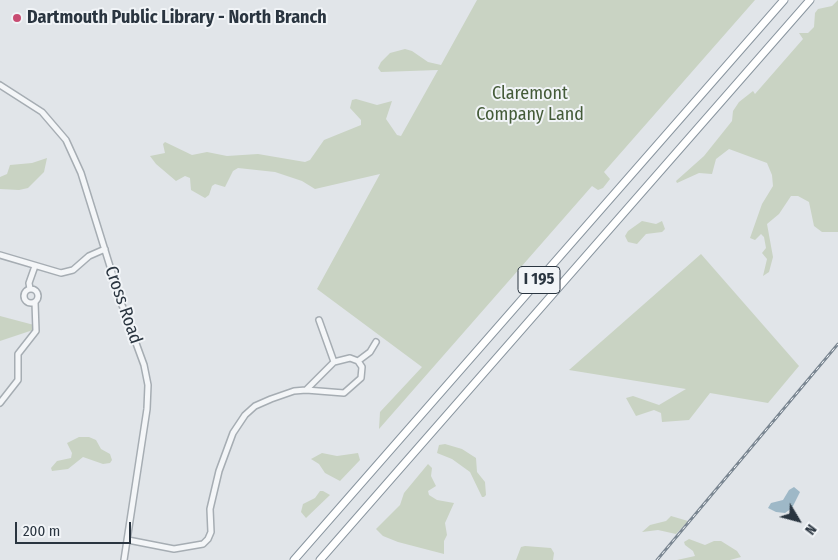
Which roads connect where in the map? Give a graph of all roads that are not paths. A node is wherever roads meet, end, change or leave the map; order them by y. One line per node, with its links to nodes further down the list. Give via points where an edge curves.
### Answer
1 (784, 0): 17 (highway, I 195)
2 (810, 0): 18 (highway, I 195)
3 (0, 85): 4 (street, Cross Road, via 42,112 66,140 81,173)
4 (105, 249): 6 (street, via 66,272 57,273); 15 (street, Cross Road, via 148,385)
5 (0, 255): 6 (street)
6 (35, 266): 7 (street)
7 (30, 289): 8 (street, via 38,292); 8 (street, via 24,299)
8 (35, 302): 14 (street, via 36,332 18,354 18,380)
9 (319, 320): 12 (street)
10 (376, 342): 11 (street, via 370,352)
11 (358, 361): 12 (street, via 350,358); 13 (street, via 362,367 360,378 344,393)
12 (334, 362): 13 (street)
13 (306, 390): 15 (street, via 284,394 255,406 236,428 217,477 210,509 211,532 205,543 174,550)
14 (0, 403)
15 (128, 540): 16 (street, Cross Road)
16 (124, 560)
17 (294, 560)
18 (320, 560)

